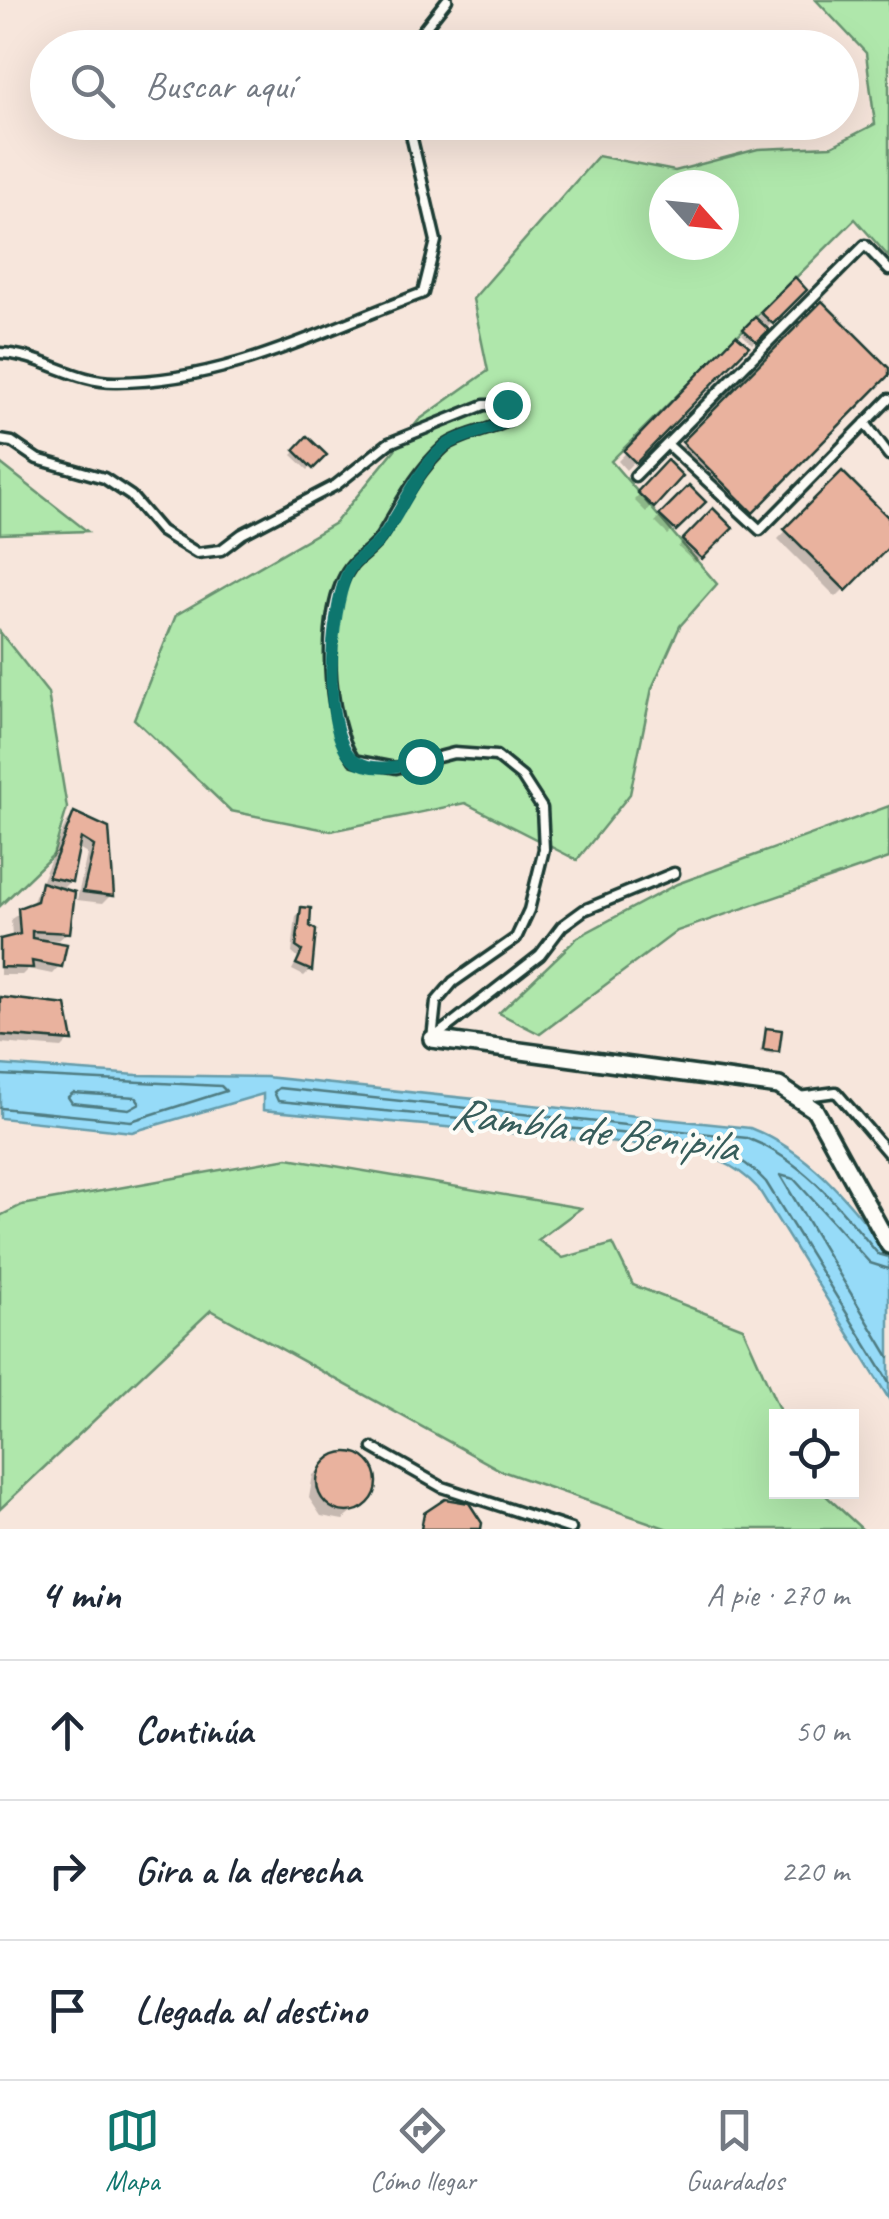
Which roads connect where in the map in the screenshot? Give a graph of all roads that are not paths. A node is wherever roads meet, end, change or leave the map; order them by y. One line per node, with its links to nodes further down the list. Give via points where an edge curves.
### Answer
1 (446, 0): 2 (lane)
2 (423, 30)
3 (412, 140): 5 (lane, via 436,241 423,293 293,348 197,374 88,380)
4 (889, 270): 9 (lane, via 865,245)
5 (0, 352)
6 (889, 399): 7 (lane)
7 (865, 423): 9 (lane, via 760,530); 10 (lane)
8 (0, 440): 13 (lane, via 37,459 104,478 131,496 161,531 197,553 221,550 332,487 389,443 484,405 507,404 507,421 446,444 379,541 348,570 329,660 341,742 354,760 396,768 454,753 496,756 522,777 542,808 544,849 516,938 436,1002)
9 (668, 444): 11 (lane)
10 (889, 454)
11 (635, 476)
12 (674, 873): 13 (lane, via 584,910 540,955)
13 (432, 1039): 14 (street, via 762,1080)
14 (799, 1096): 15 (lane, via 836,1092); 16 (street, via 823,1122)
15 (889, 1154)
16 (889, 1245)
17 (373, 1448): 18 (lane, via 442,1487)
18 (571, 1529)

